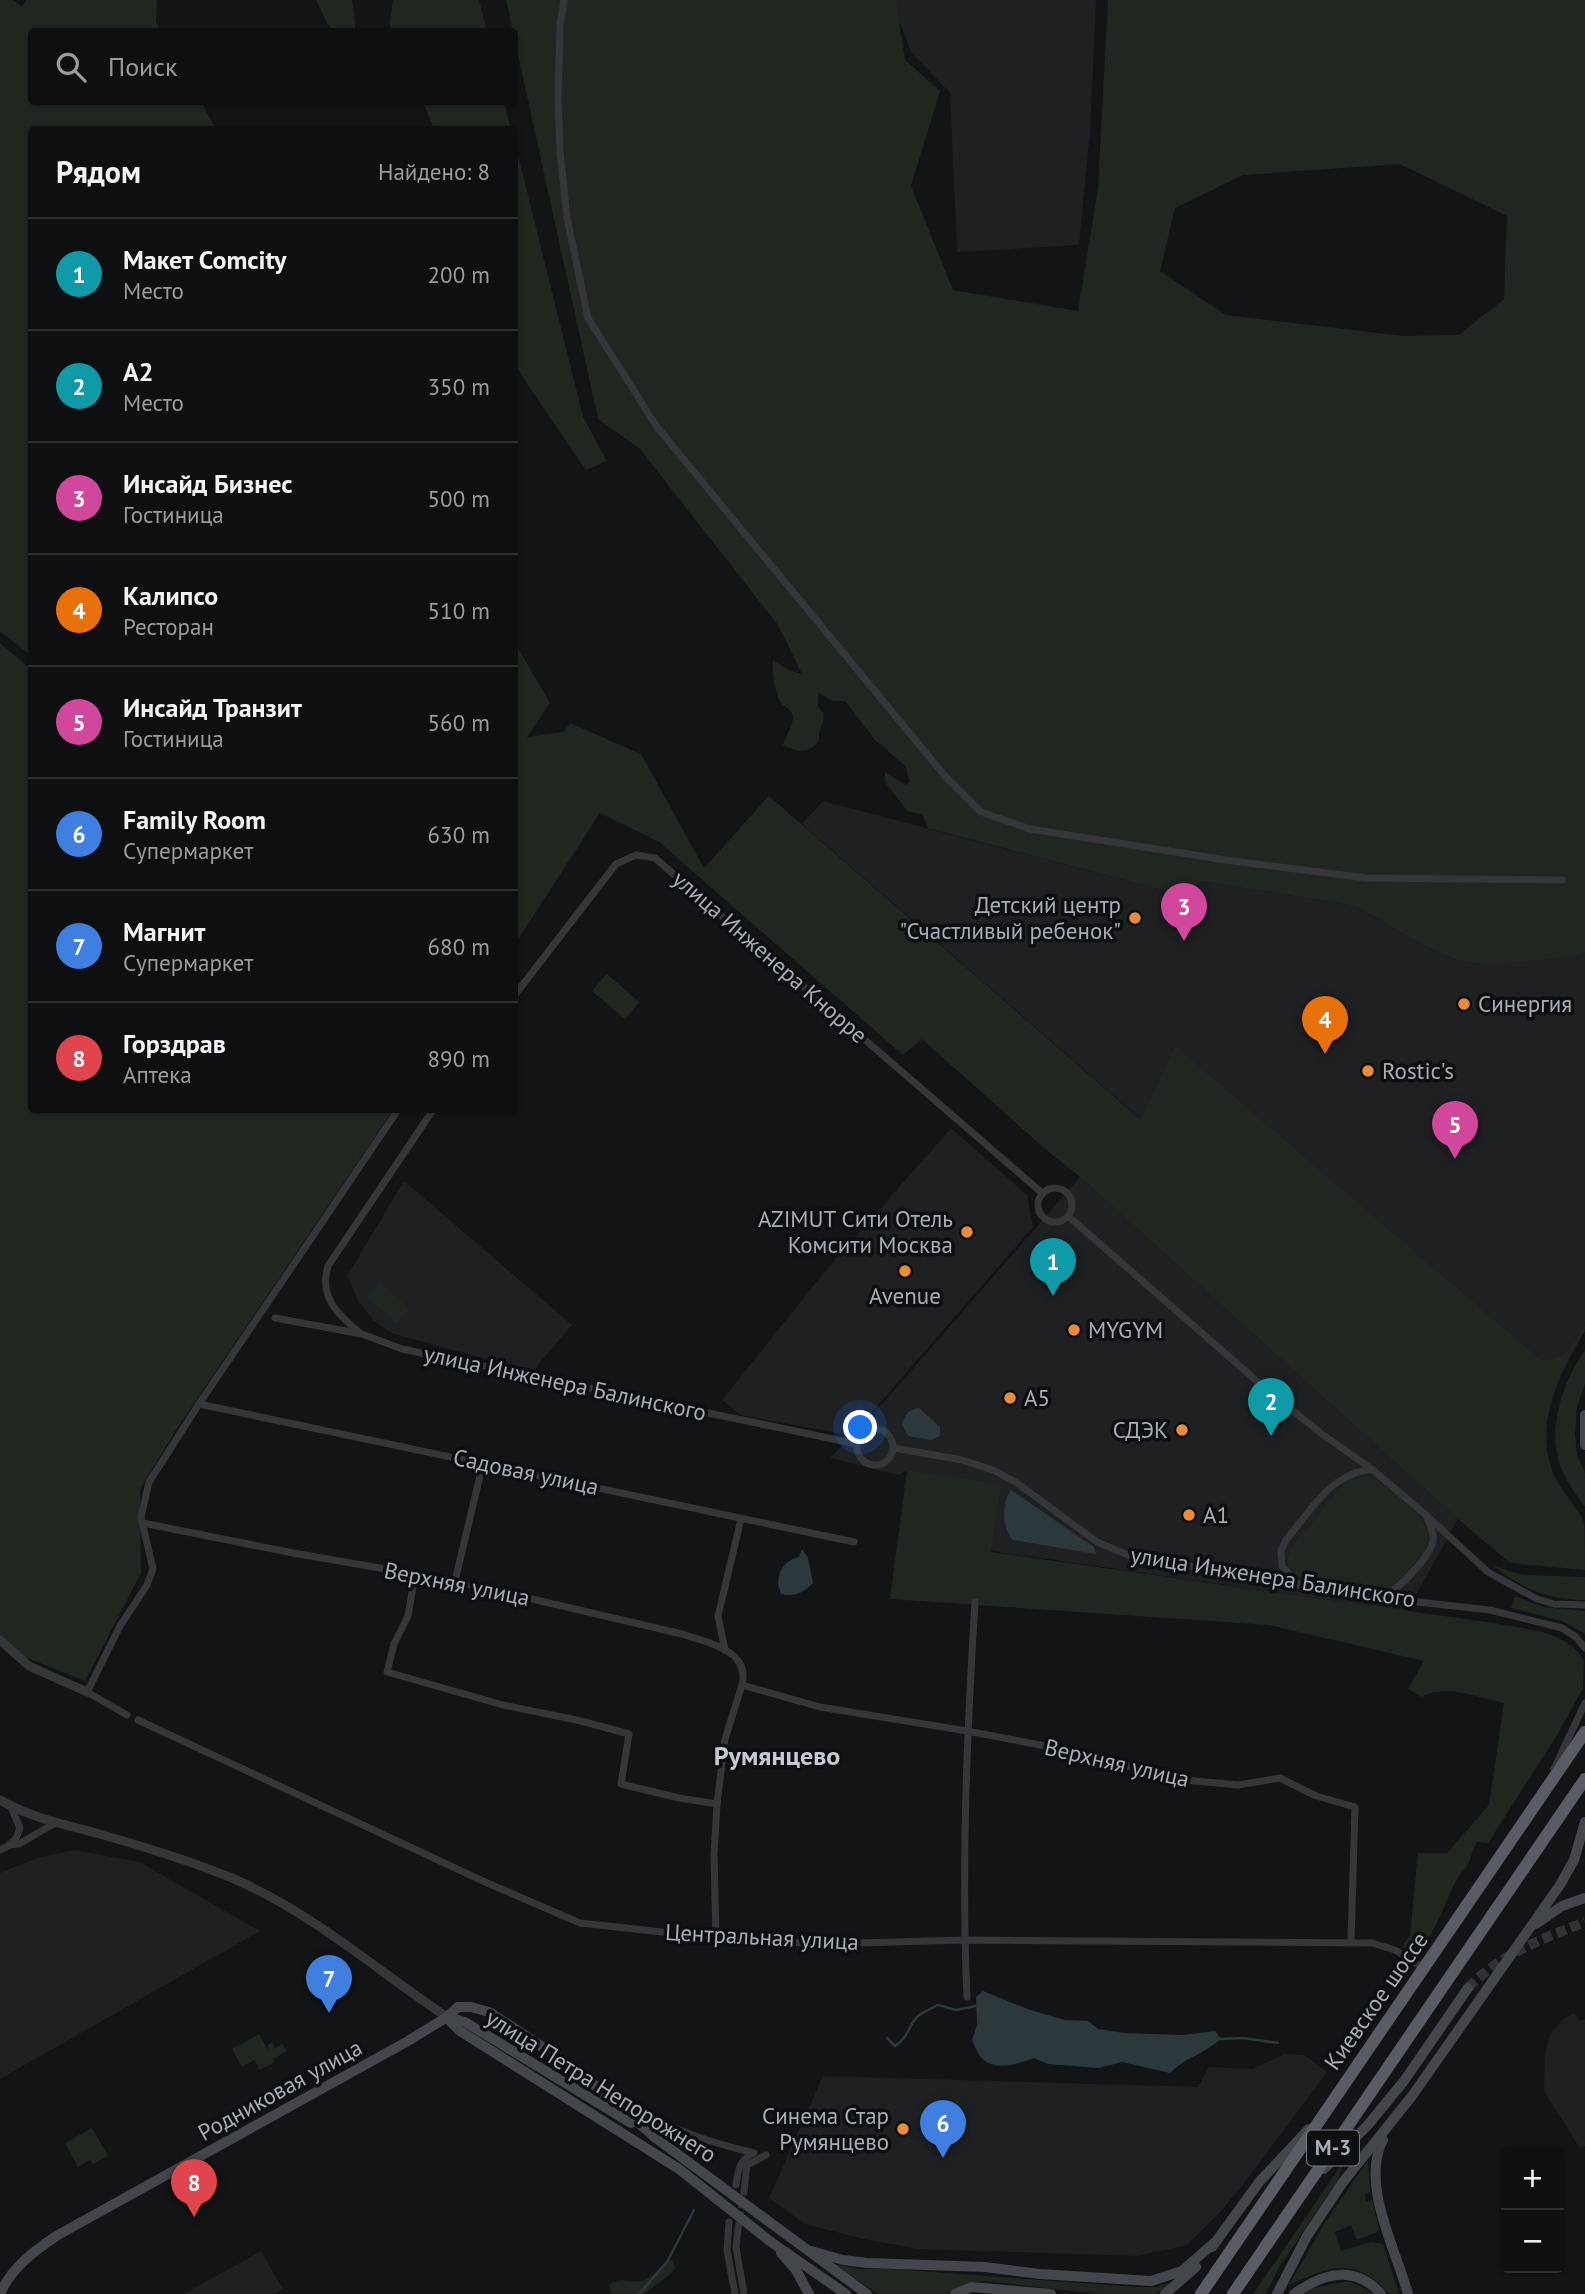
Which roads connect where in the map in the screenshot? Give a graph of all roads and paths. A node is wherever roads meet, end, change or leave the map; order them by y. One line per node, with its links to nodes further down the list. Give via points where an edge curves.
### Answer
1 (564, 0): 2 (street, via 558,78 560,151 567,218 589,318 656,427 945,776 981,812 1030,829 1366,878)
2 (1562, 880)
3 (518, 991): 6 (street, улица Инженера Кнорре, via 615,864 636,855 655,858)
4 (396, 1113): 10 (street)
5 (431, 1113): 9 (street, via 324,1278 339,1315)
6 (1042, 1193): 7 (street, улица Инженера Кнорре, via 1055,1188 1066,1192 1072,1201); 7 (street, via 1037,1206 1041,1217 1058,1223)
7 (1068, 1216): 16 (street, улица Инженера Кнорре, via 1266,1389)
8 (275, 1318): 9 (street, улица Инженера Балинского)
9 (362, 1334): 12 (street, улица Инженера Балинского, via 402,1349)
10 (199, 1404): 15 (street, Садовая улица); 19 (street, via 149,1482)
11 (1585, 1415): 13 (main road)
12 (857, 1444): 14 (street, улица Инженера Балинского, via 864,1433 879,1429 890,1436); 14 (street, via 861,1459 872,1465 887,1462)
13 (1585, 1445)
14 (894, 1448): 23 (street, улица Инженера Балинского, via 993,1470 1097,1542 1128,1555)
15 (484, 1463): 18 (street, Садовая улица); 22 (street)
16 (1373, 1470): 17 (street, улица Инженера Кнорре); 23 (street, via 1335,1483 1286,1540 1282,1566)
17 (1427, 1516): 24 (street, via 1433,1536 1428,1553 1394,1591); 26 (street, улица Инженера Кнорре, via 1488,1572 1512,1587 1546,1602)
18 (741, 1518): 20 (street, Садовая улица); 29 (street, via 718,1616)
19 (143, 1522): 21 (street, Верхняя улица); 31 (street, via 153,1569)
20 (853, 1542)
21 (415, 1574): 22 (street, Верхняя улица); 40 (street, via 408,1616 387,1672 629,1734 621,1784)
22 (455, 1581): 29 (street, Верхняя улица, via 682,1634)
23 (1300, 1586): 24 (street, улица Инженера Балинского)
24 (1379, 1598): 28 (street, улица Инженера Балинского, via 1490,1611 1562,1628)
25 (975, 1602): 35 (street)
26 (1585, 1605)
27 (0, 1640): 31 (street, via 29,1665)
28 (1585, 1648)
29 (725, 1650): 30 (street, via 736,1656)
30 (742, 1685): 35 (street, Верхняя улица, via 820,1707); 40 (street, via 725,1739)
31 (87, 1692): 33 (street)
32 (1585, 1703): 38 (street)
33 (127, 1714)
34 (138, 1720): 49 (street, Центральная улица, via 580,1923)
35 (967, 1731): 50 (street); 51 (street, Верхняя улица, via 1087,1754 1184,1780 1238,1785 1280,1778 1316,1797 1356,1807)
36 (1585, 1732): 38 (highway, Киевское шоссе / М-3)
37 (1585, 1779): 61 (highway, Киевское шоссе / М-3)
38 (1543, 1792): 52 (highway, Киевское шоссе / М-3)
39 (0, 1801): 41 (street, улица Петра Непорожнего)
40 (717, 1804): 49 (street)
41 (11, 1807): 43 (street, улица Петра Непорожнего); 45 (street, via 20,1828)
42 (1585, 1814): 44 (main road)
43 (55, 1823): 45 (street); 55 (street, улица Петра Непорожнего, via 208,1868 261,1892 307,1918)
44 (1585, 1823): 48 (main road, via 1574,1860)
45 (10, 1845): 46 (street)
46 (0, 1850)
47 (1585, 1898): 48 (main road, via 1552,1912)
48 (1525, 1934): 58 (main road)
49 (716, 1938): 50 (street, Центральная улица, via 824,1944)
50 (964, 1940): 51 (street, Центральная улица); 54 (street)
51 (1351, 1942): 52 (street, Центральная улица, via 1395,1950)
52 (1425, 1968): 57 (highway, Киевское шоссе / М-3)
53 (1468, 1988): 61 (main road, via 1404,2081 1367,2126)
54 (967, 1997)
55 (447, 2017): 56 (main road, Родниковая улица, via 458,2007 489,2012); 59 (main road, улица Петра Непорожнего, via 465,2022); 66 (main road, улица Петра Непорожнего, via 460,2031 679,2169); 69 (main road, Родниковая улица, via 58,2235 27,2257)
56 (578, 2071): 59 (main road); 62 (street, via 677,2131 754,2152 739,2166)
57 (1325, 2110): 67 (main road, via 1260,2181); 78 (highway, Киевское шоссе / М-3)
58 (1390, 2126): 80 (main road, via 1314,2225); 83 (main road, via 1375,2158 1376,2182)
59 (657, 2139): 68 (main road, улица Петра Непорожнего)
60 (766, 2155): 63 (street, via 747,2165)
61 (1308, 2184): 79 (highway, Киевское шоссе / М-3)
62 (736, 2185)
63 (744, 2192)
64 (729, 2222): 70 (street, via 727,2249)
65 (738, 2229): 71 (street, via 736,2247)
66 (771, 2242): 72 (main road, via 796,2270); 73 (main road, улица Петра Непорожнего)
67 (1214, 2243): 68 (main road, via 1182,2271 1140,2281 985,2267 867,2263); 77 (main road, via 1195,2268)
68 (804, 2249): 74 (main road, улица Петра Непорожнего)
69 (0, 2294)
70 (736, 2294)
71 (744, 2294)
72 (809, 2294)
73 (846, 2294)
74 (867, 2294)
75 (955, 2294): 76 (main road, via 971,2287)
76 (1051, 2294)
77 (1165, 2294)
78 (1201, 2294)
79 (1233, 2294)
80 (1277, 2294)
81 (1294, 2294): 82 (main road, via 1320,2279 1341,2275 1359,2276)
82 (1381, 2294)
83 (1408, 2294)

